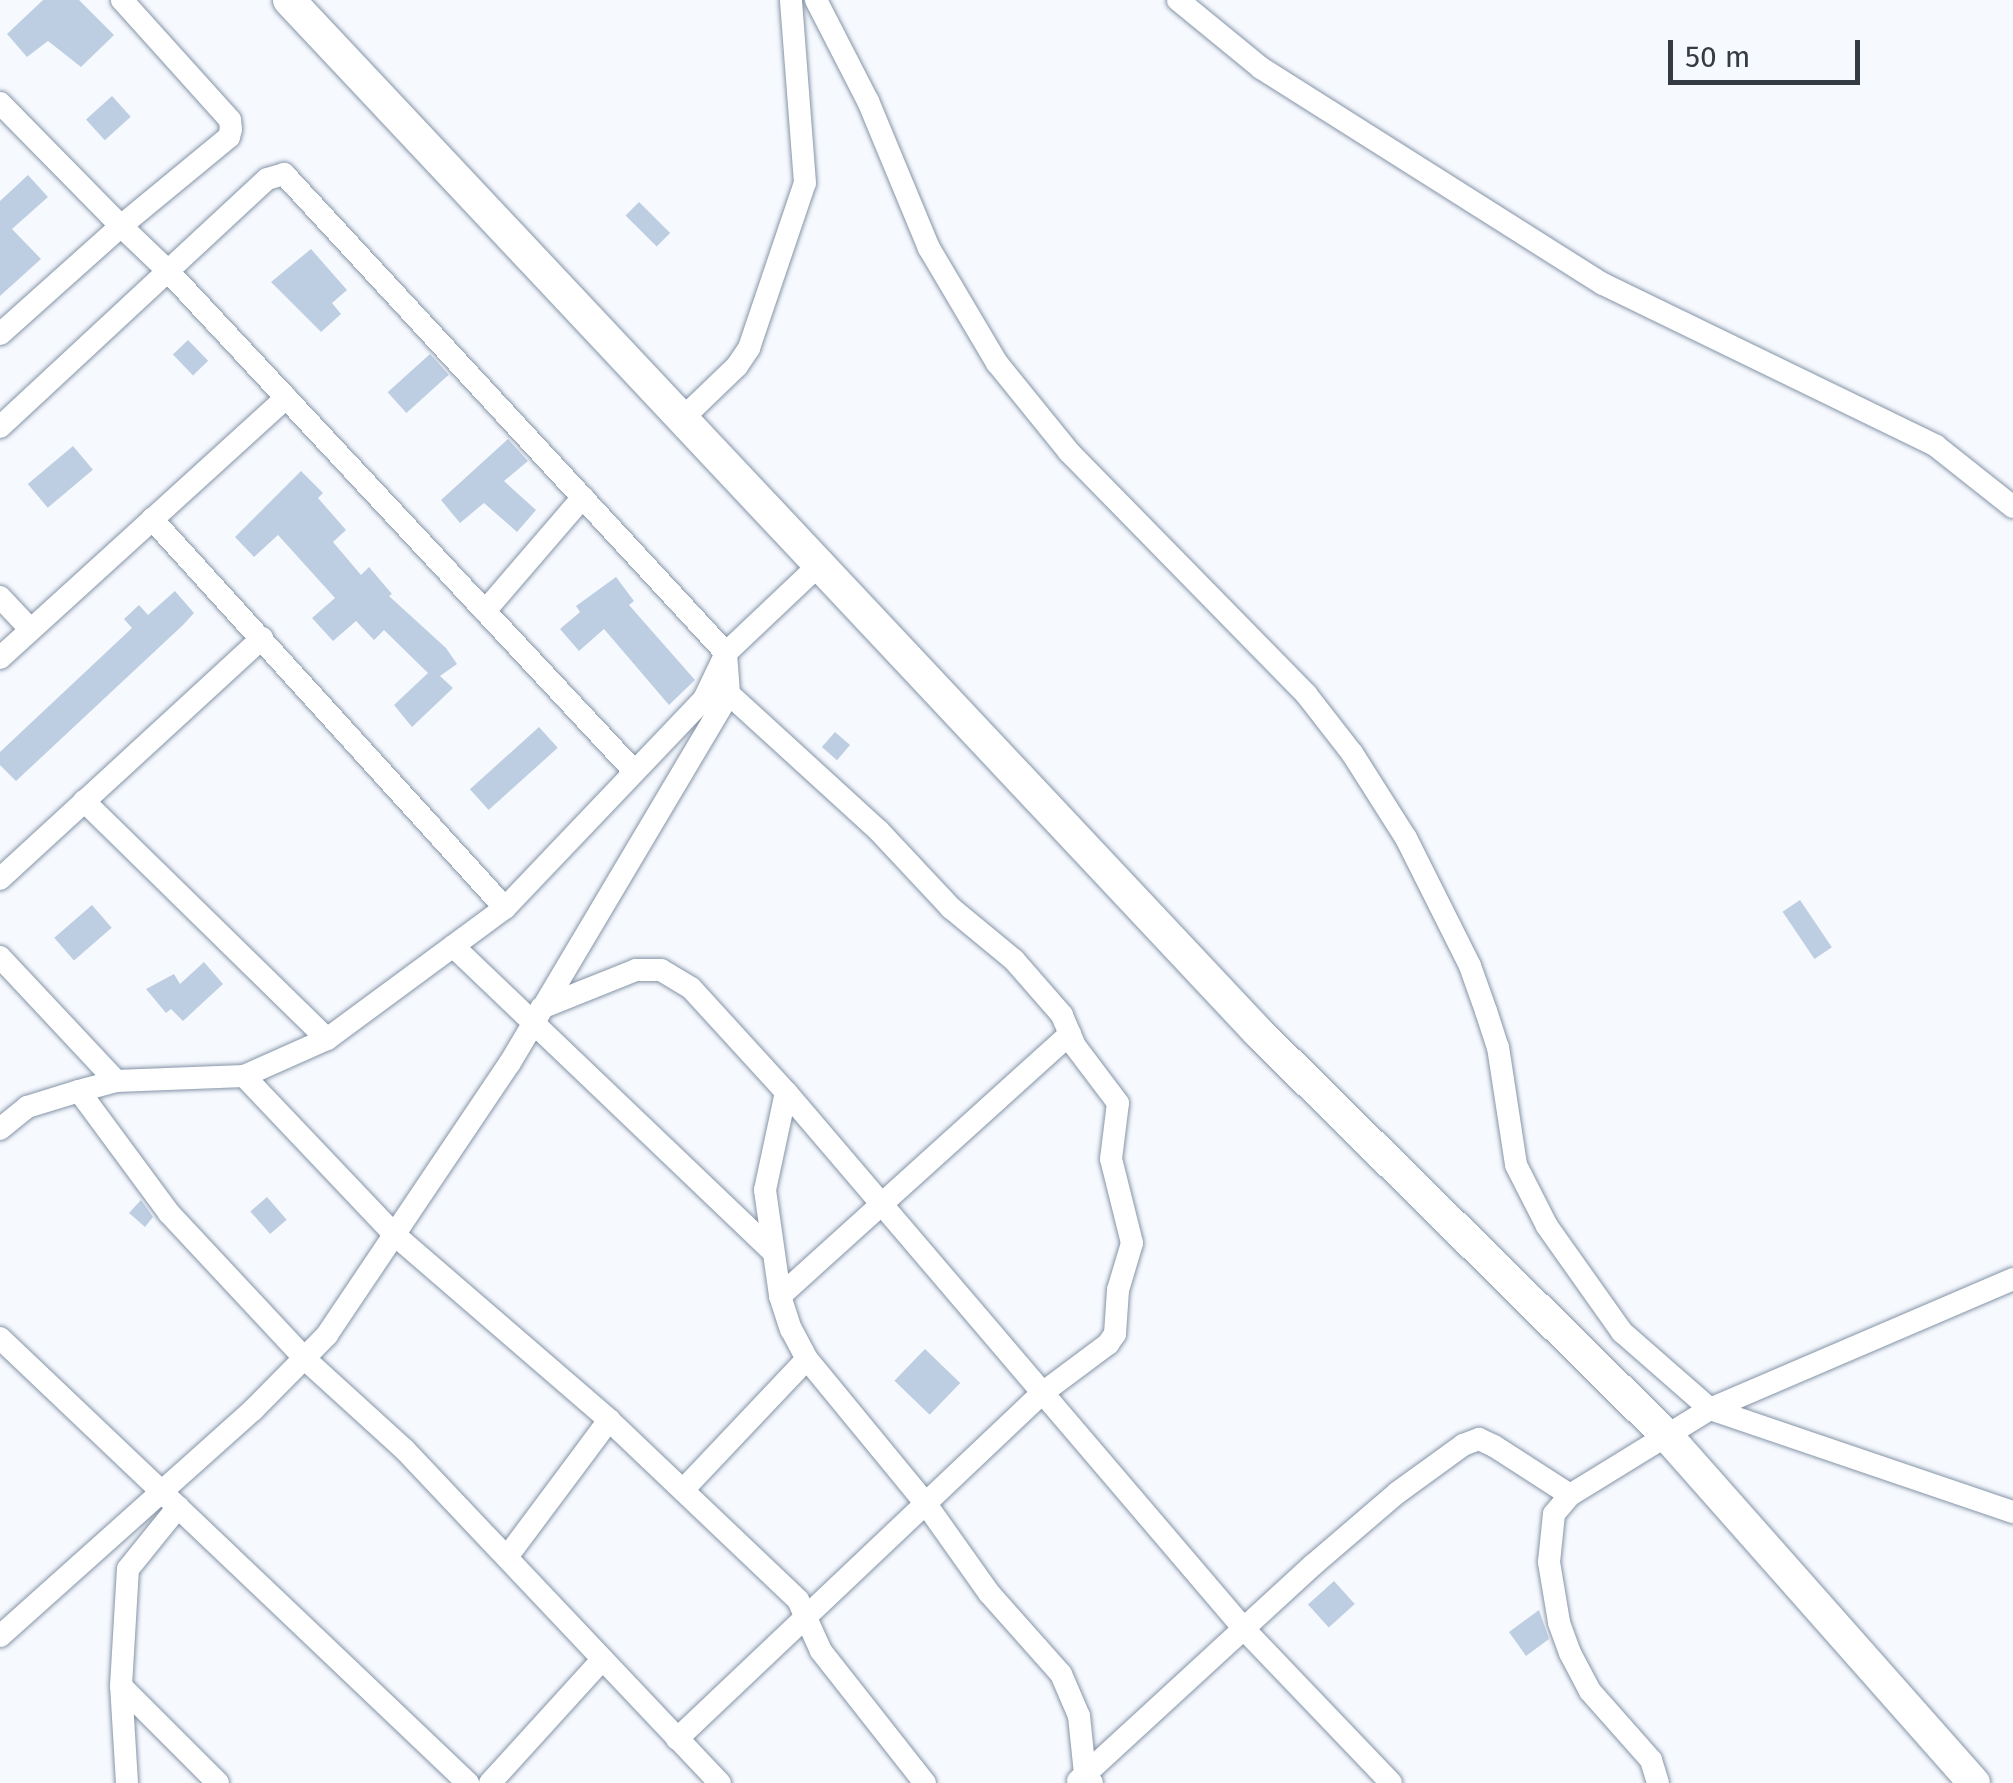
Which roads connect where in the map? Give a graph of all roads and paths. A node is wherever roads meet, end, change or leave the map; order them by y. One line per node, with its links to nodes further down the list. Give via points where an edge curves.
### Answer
1 (122, 0): 7 (street, via 230,120 231,129)
2 (290, 0): 11 (main road)
3 (791, 0): 11 (street, via 805,183 749,348)
4 (816, 0): 47 (street, via 868,101 929,248 1007,377 1069,452 1306,694 1406,838 1470,966 1498,1047 1516,1166 1547,1226 1622,1332)
5 (1178, 0): 14 (street, via 1261,68 1603,284 1936,446)
6 (0, 103): 7 (street)
7 (121, 226): 8 (street); 9 (street)
8 (168, 270): 10 (street); 12 (street); 13 (street, via 267,179 284,174)
9 (0, 334)
10 (286, 398): 15 (street); 18 (street)
11 (683, 418): 16 (main road)
12 (0, 427)
13 (583, 497): 18 (street); 21 (street)
14 (2013, 506)
15 (152, 519): 19 (street); 20 (street)
16 (820, 564): 21 (street); 49 (main road, via 1258,1032)
17 (0, 597): 19 (street)
18 (485, 611): 24 (street)
19 (30, 629): 22 (street)
20 (262, 638): 25 (street); 27 (street)
21 (726, 654): 23 (street); 24 (street, via 704,699)
22 (0, 658)
23 (729, 694): 30 (street); 31 (street, via 1014,960 1062,1015)
24 (634, 771): 27 (street)
25 (84, 802): 26 (street); 32 (street)
26 (0, 879)
27 (505, 908): 28 (street)
28 (453, 946): 30 (street); 32 (street)
29 (0, 957): 34 (street)
30 (537, 1016): 36 (street, via 636,970 661,970 691,988); 39 (street); 40 (street)
31 (1070, 1034): 38 (street); 46 (street, via 1118,1104 1111,1159 1132,1243 1118,1290 1116,1334)
32 (327, 1038): 33 (street)
33 (244, 1076): 34 (street); 39 (street)
34 (116, 1081): 35 (street)
35 (79, 1091): 37 (street, via 27,1107); 44 (street, via 155,1197)
36 (786, 1092): 38 (street); 40 (street, via 765,1190)
37 (0, 1129)
38 (881, 1208): 42 (street); 46 (street)
39 (395, 1235): 44 (street); 48 (street)
40 (772, 1250): 42 (street)
41 (2013, 1279): 47 (street)
42 (780, 1296): 45 (street)
43 (0, 1338): 52 (street)
44 (305, 1359): 52 (street); 55 (street, via 404,1449)
45 (807, 1360): 50 (street); 53 (street)
46 (1041, 1394): 53 (street); 57 (street)
47 (1710, 1410): 49 (street); 54 (street)
48 (609, 1420): 50 (street); 55 (street)
49 (1668, 1438): 51 (street); 71 (main road)
50 (683, 1490): 56 (street)
51 (1570, 1496): 57 (street, via 1494,1446 1479,1439 1463,1444 1397,1493); 70 (street, via 1554,1514 1548,1536 1559,1622 1590,1691 1635,1738)
52 (171, 1499): 58 (street); 60 (street, via 128,1569); 65 (street)
53 (926, 1504): 56 (street); 62 (street, via 989,1593 1061,1674 1080,1716)
54 (2013, 1512)
55 (507, 1557): 59 (street)
56 (807, 1614): 61 (street); 68 (street, via 822,1651)
57 (1246, 1630): 62 (street); 69 (street)
58 (0, 1636)
59 (601, 1660): 61 (street); 66 (street)
60 (121, 1686): 63 (street); 64 (street)
61 (677, 1739): 67 (street)
62 (1084, 1780)
63 (127, 1783)
64 (218, 1783)
65 (468, 1783)
66 (490, 1783)
67 (720, 1783)
68 (925, 1783)
69 (1392, 1783)
70 (1658, 1783)
71 (1974, 1783)

